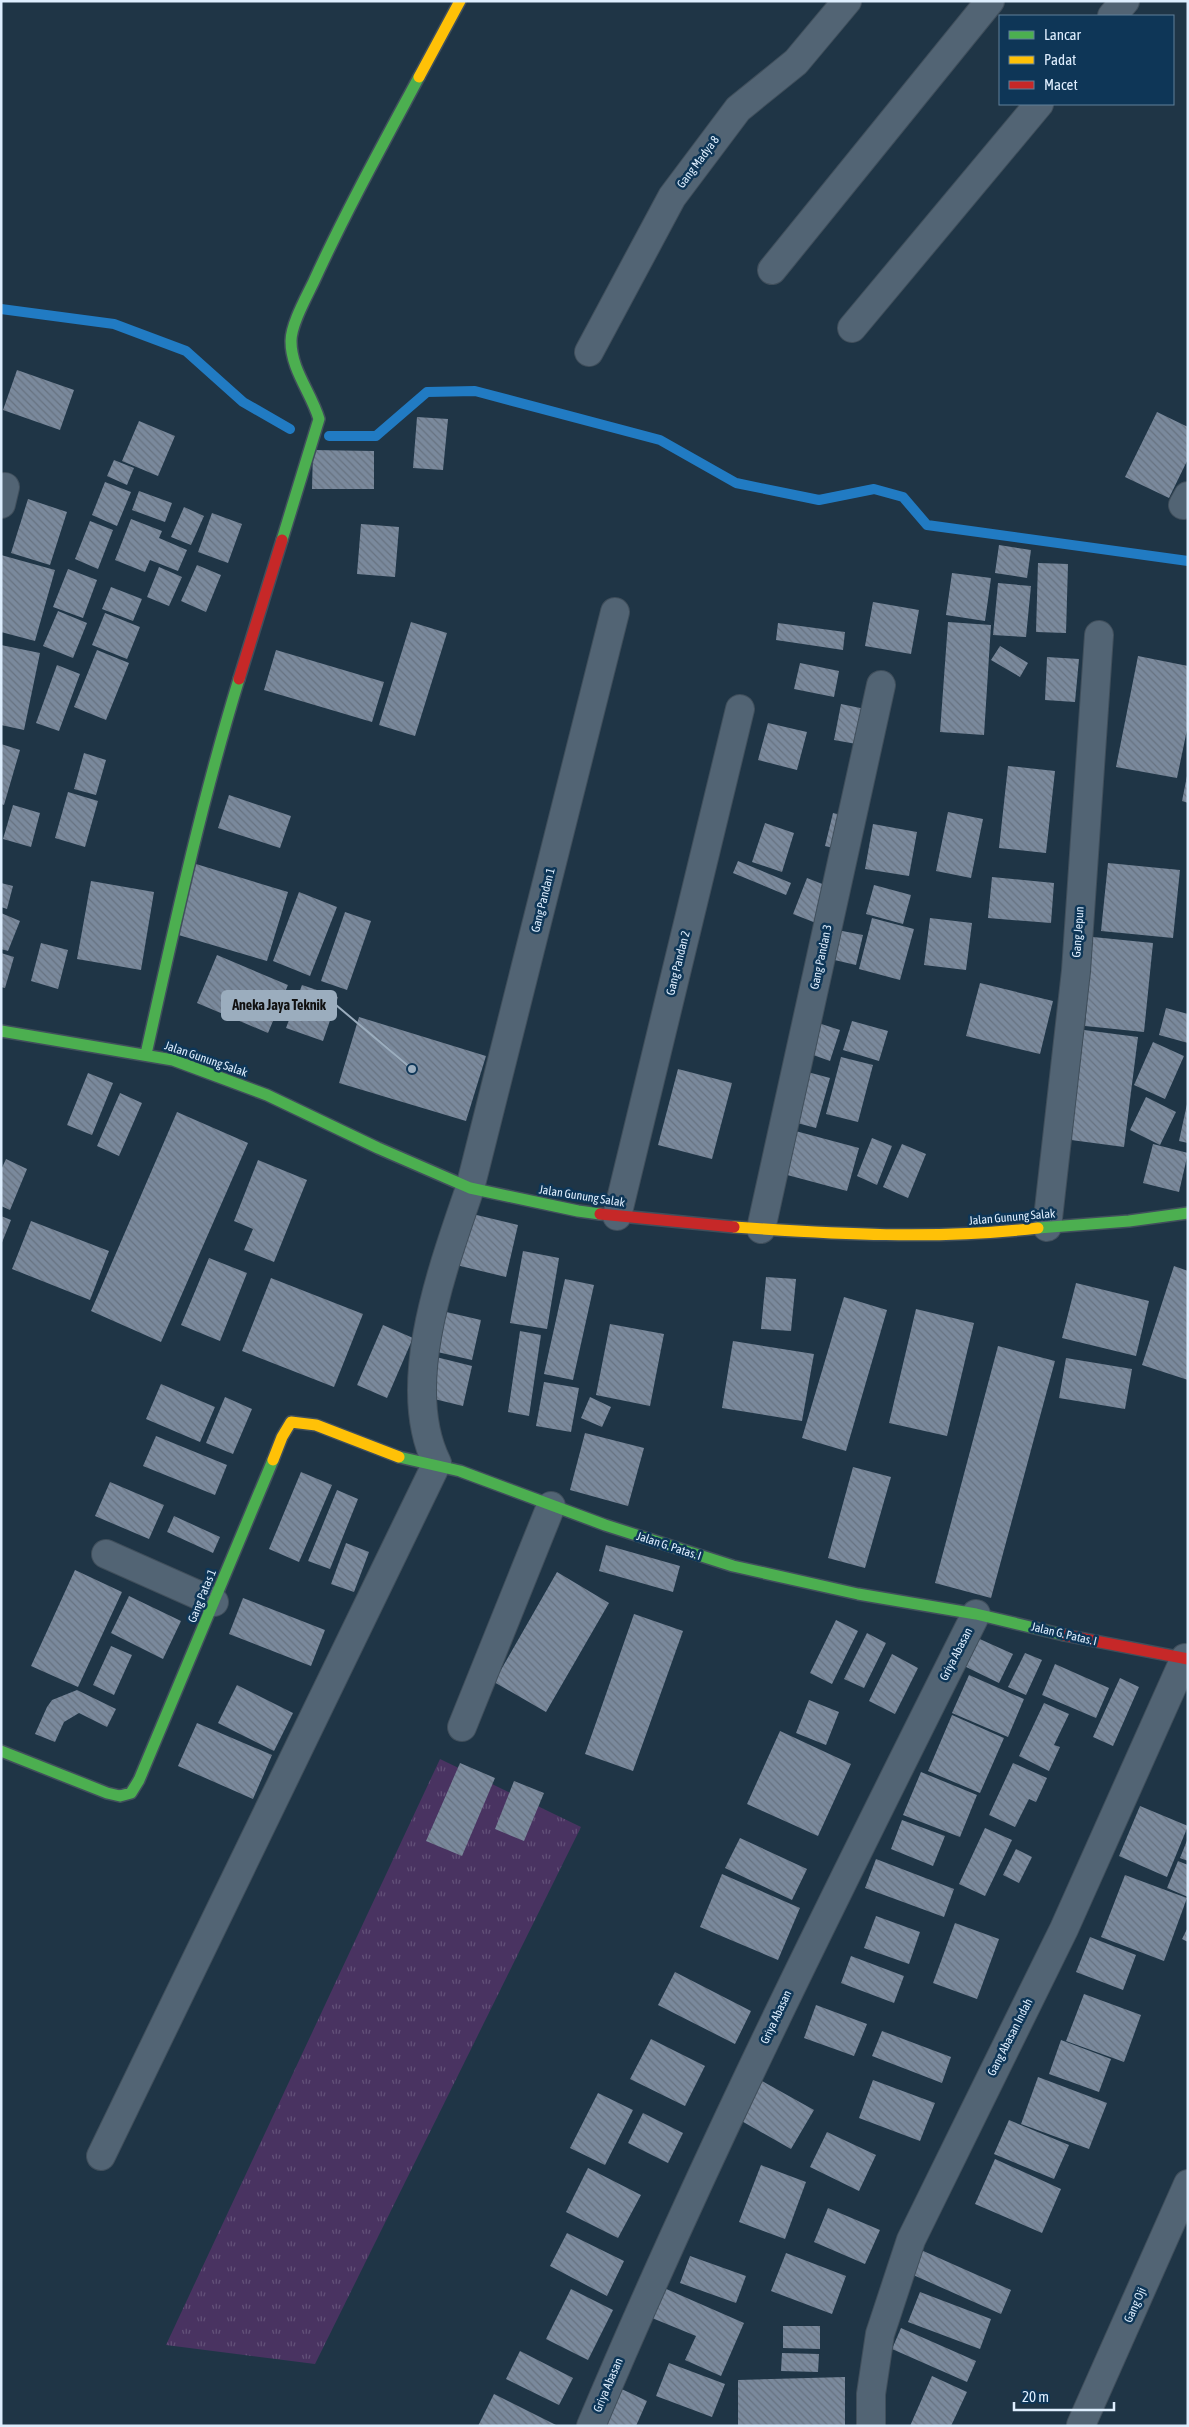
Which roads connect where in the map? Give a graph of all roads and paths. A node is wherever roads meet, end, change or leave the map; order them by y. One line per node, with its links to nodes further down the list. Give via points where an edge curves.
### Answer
1 (460, 1): 15 (street, via 341,222 304,301 291,340 297,373 314,402 319,419 315,439 212,768)
2 (847, 1): 9 (street, Gang Madya 8, via 796,62 738,109 678,189)
3 (990, 1): 7 (street)
4 (1125, 1): 5 (street)
5 (1113, 15)
6 (1038, 105): 8 (street)
7 (772, 270)
8 (852, 328)
9 (589, 352)
10 (615, 612): 16 (street, Gang Pandan 1)
11 (1099, 635): 19 (street, Gang Jepun, via 1076,971)
12 (881, 685): 20 (street, Gang Pandan 3)
13 (740, 709): 18 (street, Gang Pandan 2)
14 (1, 1031): 15 (street, Jalan Gunung Salak)
15 (146, 1054): 16 (street, Jalan Gunung Salak, via 214,1074 266,1095)
16 (470, 1188): 18 (street, Jalan Gunung Salak); 21 (street, via 439,1278 424,1356 424,1428)
17 (1188, 1213): 19 (street, Jalan Gunung Salak)
18 (617, 1216): 20 (street, Jalan Gunung Salak)
19 (1047, 1227): 20 (street, Jalan Gunung Salak, via 990,1234)
20 (760, 1229)
21 (437, 1463): 22 (street, Jalan G. Patas. I); 24 (street, Gang Patas 1, via 400,1457 314,1425 291,1422); 29 (street)
22 (551, 1506): 25 (street, Jalan G. Patas. I, via 733,1566 858,1594); 27 (street)
23 (106, 1554): 24 (street)
24 (214, 1602): 28 (street, Gang Patas 1, via 139,1780 130,1793 120,1796 107,1793)
25 (976, 1614): 26 (street, Jalan G. Patas. I, via 1082,1639); 32 (street, Griya Abasan, via 792,1982 647,2293)
26 (1186, 1658): 33 (street, Gang Abasan Indah, via 1064,1929 911,2240 880,2334 871,2394)
27 (462, 1727)
28 (1, 1751)
29 (101, 2156)
30 (1188, 2184): 31 (street, Gang Oji)
31 (1082, 2425)
32 (591, 2426)
33 (871, 2426)

